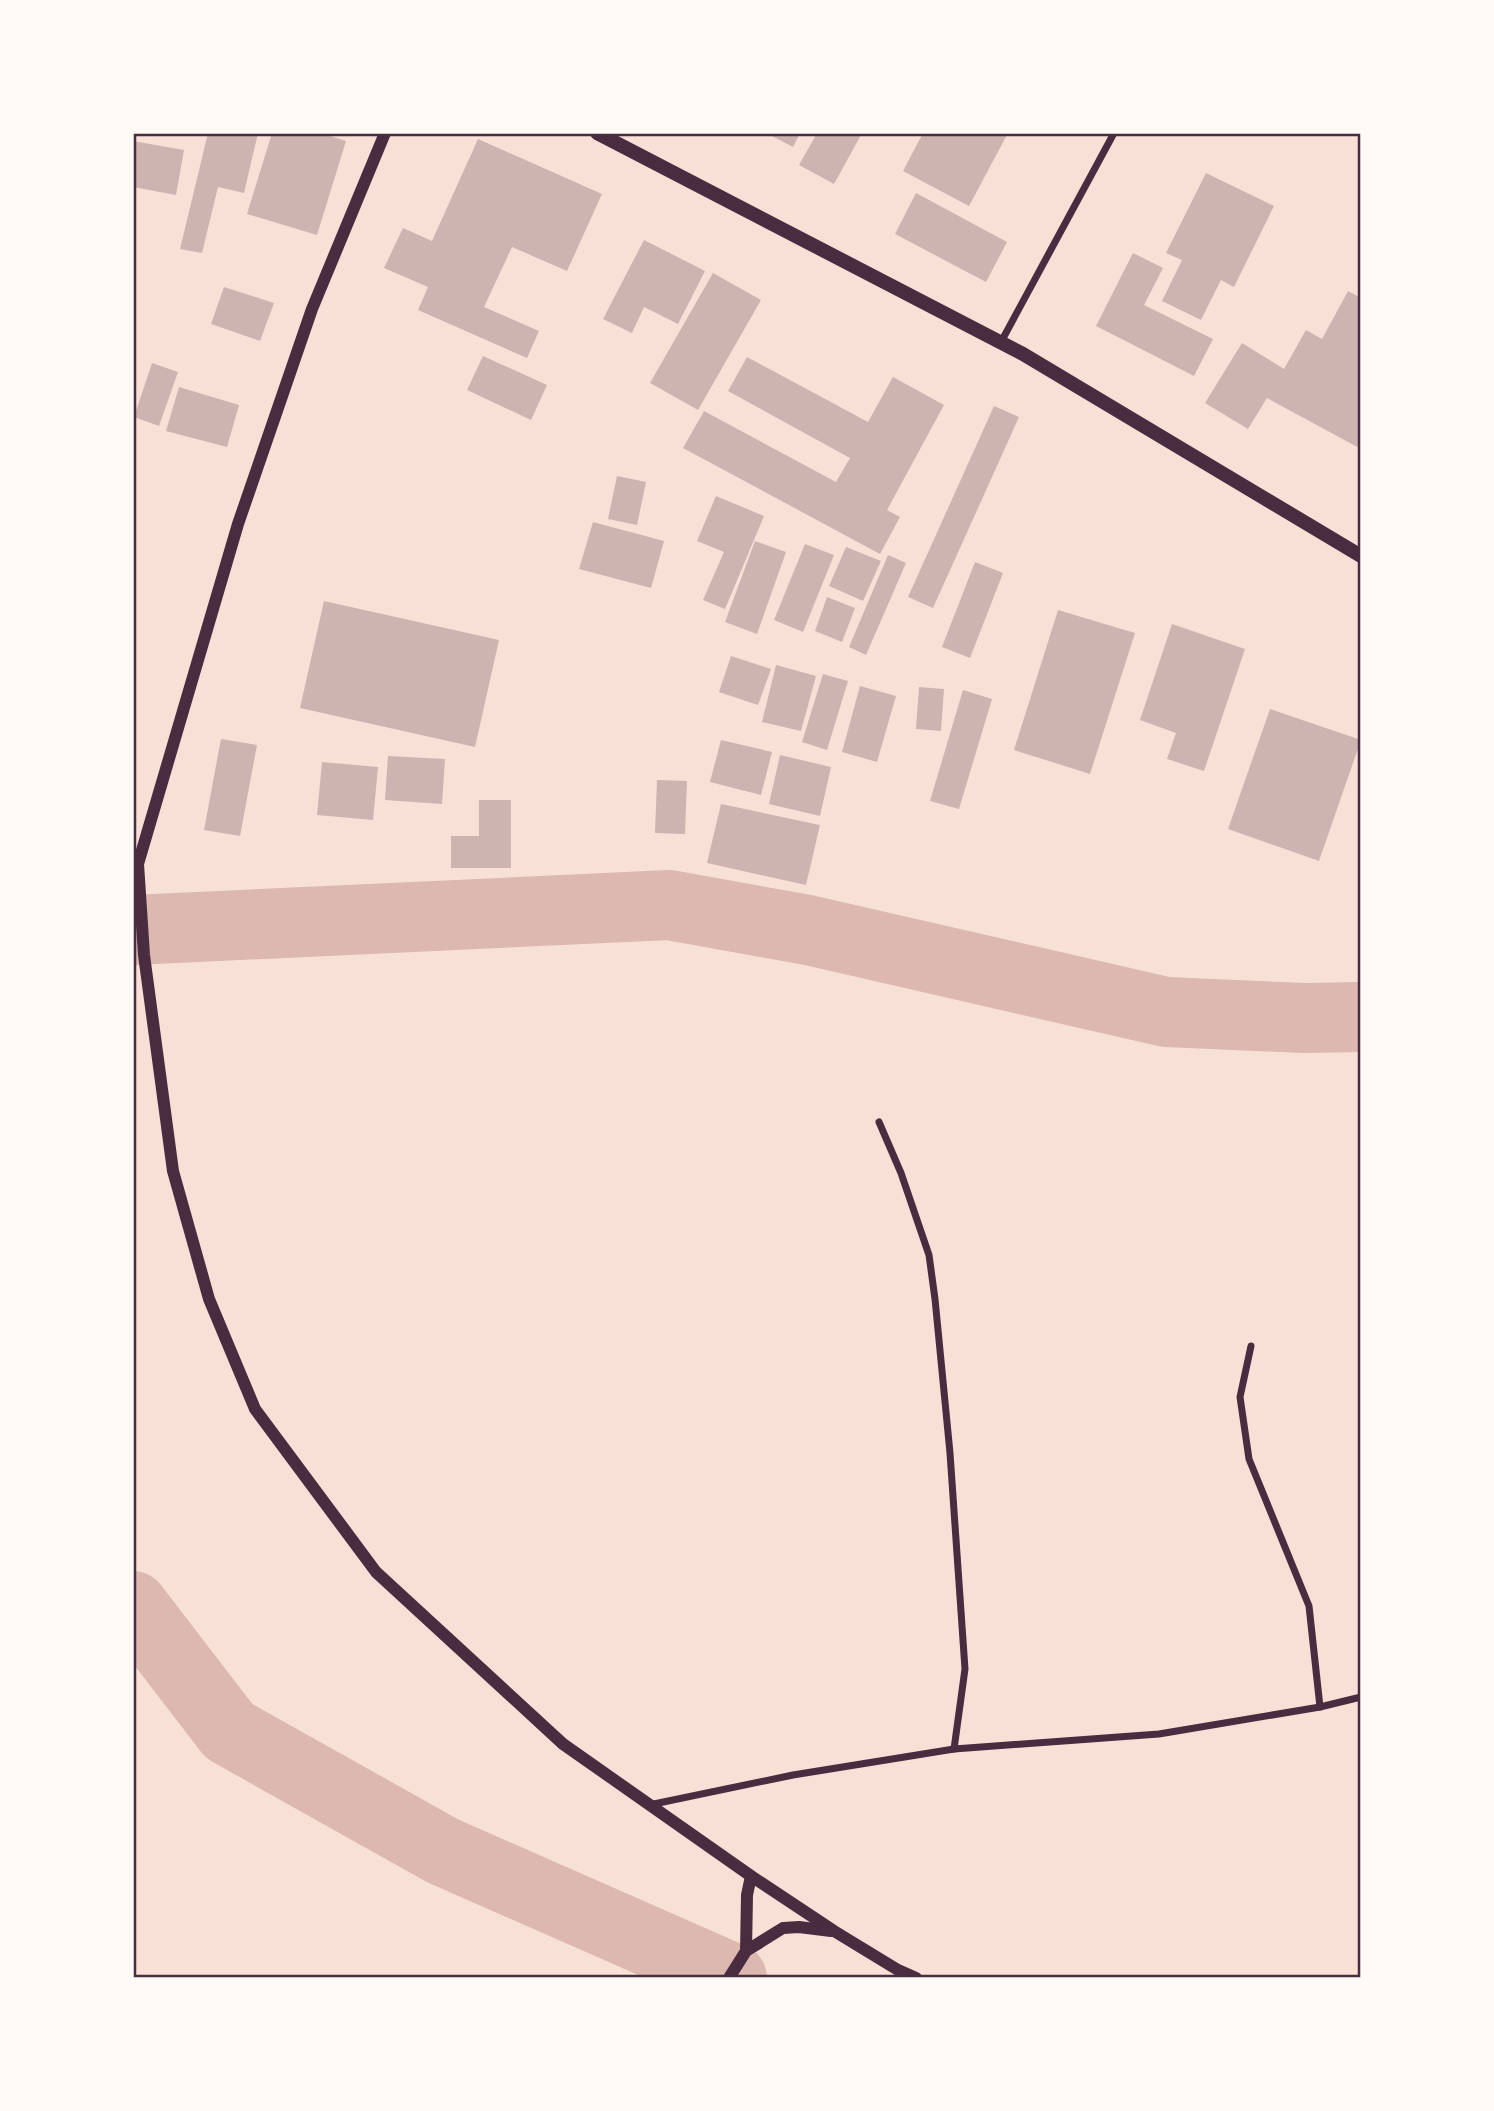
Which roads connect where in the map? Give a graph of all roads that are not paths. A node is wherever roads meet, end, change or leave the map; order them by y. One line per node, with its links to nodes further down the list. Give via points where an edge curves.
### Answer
1 (385, 133): 6 (street, via 312,309 238,524 138,864)
2 (597, 133): 4 (main road)
3 (1114, 133): 4 (street)
4 (1001, 343): 5 (main road)
5 (1361, 556)
6 (141, 962): 12 (street, via 173,1171 209,1299 255,1409 376,1572 563,1744)
7 (879, 1122): 11 (street, via 929,1255 935,1299 965,1669)
8 (1251, 1346): 10 (street, via 1240,1397 1249,1459 1309,1606)
9 (1361, 1697): 10 (street)
10 (1320, 1707): 11 (street, via 1159,1734)
11 (954, 1749): 12 (street)
12 (648, 1805): 13 (street)
13 (751, 1876): 14 (street); 15 (street)
14 (835, 1931): 15 (street, via 783,1928); 17 (street)
15 (744, 1954): 16 (street)
16 (729, 1978)
17 (916, 1978)

